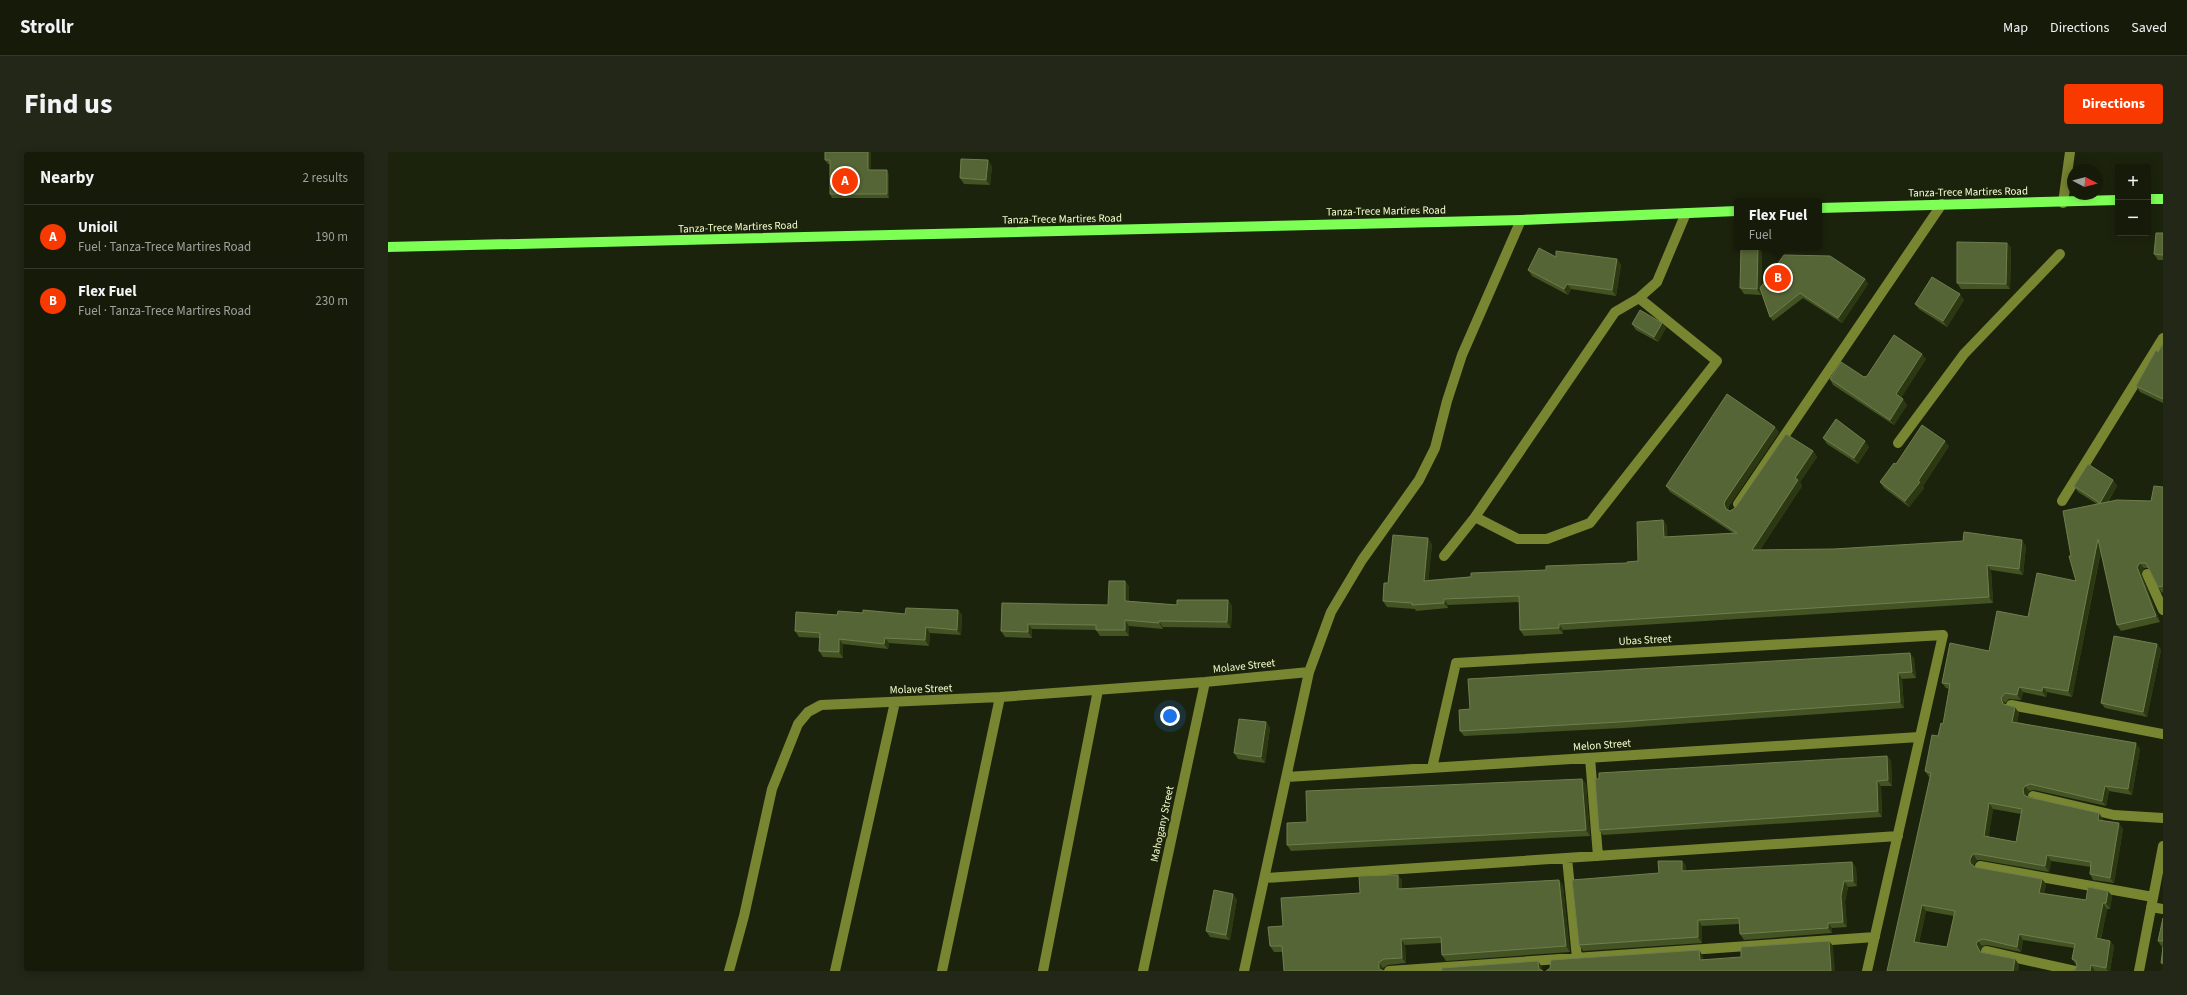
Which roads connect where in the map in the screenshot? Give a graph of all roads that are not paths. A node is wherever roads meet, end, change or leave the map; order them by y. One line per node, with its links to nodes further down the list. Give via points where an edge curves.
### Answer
1 (2070, 152): 5 (street)
2 (2151, 199): 3 (main road)
3 (2163, 199)
4 (2115, 200): 5 (main road, Tanza-Trece Martires Road)
5 (2063, 203): 6 (main road, Tanza-Trece Martires Road)
6 (1942, 204): 7 (main road, Tanza-Trece Martires Road); 17 (street)
7 (1822, 208)
8 (1734, 211): 9 (main road, Tanza-Trece Martires Road)
9 (1686, 213): 10 (main road, Tanza-Trece Martires Road); 13 (street, via 1656,282)
10 (1521, 220): 11 (main road, Tanza-Trece Martires Road); 22 (street, via 1462,355 1435,448 1420,480 1362,560 1331,612)
11 (388, 247)
12 (2060, 254): 15 (street, via 1964,354)
13 (1639, 298): 18 (street, via 1615,312); 18 (street, via 1717,361 1590,523 1547,539 1518,540)
14 (2163, 338): 16 (street)
15 (1898, 443)
16 (2062, 501)
17 (1734, 510)
18 (1475, 517): 19 (street)
19 (1444, 556)
20 (2147, 574): 21 (street)
21 (2163, 610)
22 (1309, 672): 23 (street, Molave Street); 32 (street)
23 (1205, 682): 24 (street, Molave Street); 51 (street, Mahogany Street)
24 (1098, 690): 25 (street, Molave Street); 50 (street)
25 (1000, 697): 26 (street, Molave Street); 49 (street)
26 (895, 702): 47 (street, Molave Street, via 821,705 808,712 798,724 772,789); 48 (street)
27 (2011, 705): 28 (street)
28 (2163, 734)
29 (1919, 737): 30 (street, Melon Street); 31 (street, Ubas Street, via 1943,635 1456,663); 35 (street)
30 (1590, 758): 31 (street, Melon Street); 37 (street)
31 (1432, 768): 32 (street, Melon Street)
32 (1287, 777): 40 (street)
33 (2033, 796): 34 (street, via 2114,815)
34 (2163, 818)
35 (1898, 836): 37 (street); 43 (street)
36 (2163, 846): 41 (street)
37 (1598, 856): 38 (street)
38 (1567, 858): 40 (street); 45 (street)
39 (1980, 866): 41 (street)
40 (1265, 878): 52 (street)
41 (2152, 902): 42 (street); 57 (street)
42 (2163, 909)
43 (1875, 938): 45 (street); 55 (street)
44 (1986, 952): 56 (street)
45 (1577, 958): 46 (street)
46 (1548, 960): 53 (street); 54 (street)
47 (729, 971)
48 (835, 971)
49 (942, 971)
50 (1043, 971)
51 (1143, 971)
52 (1244, 971)
53 (1388, 971)
54 (1548, 971)
55 (1867, 971)
56 (2075, 971)
57 (2139, 971)

